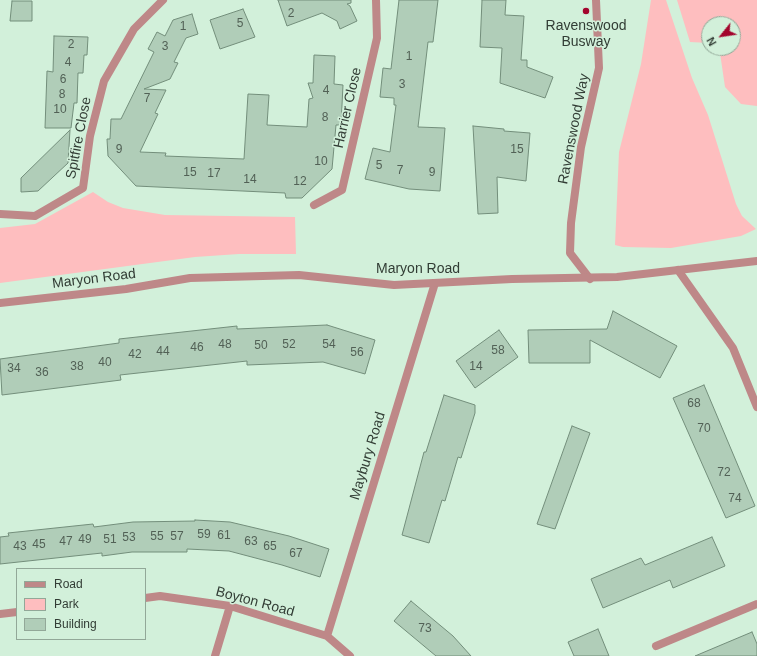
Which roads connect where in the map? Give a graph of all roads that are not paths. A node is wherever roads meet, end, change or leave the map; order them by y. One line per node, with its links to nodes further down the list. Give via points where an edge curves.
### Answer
1 (163, 0): 5 (street, Spitfire Close, via 134,29 104,81 90,136 83,188 35,216)
2 (376, 0): 4 (street, Harrier Close, via 377,38 342,190)
3 (596, 0): 8 (street, Ravenswood Way, via 599,68 581,148 571,224 570,253)
4 (314, 205)
5 (0, 214)
6 (757, 261): 7 (street, Maryon Road)
7 (678, 270): 8 (street, Maryon Road); 11 (street, via 733,348)
8 (590, 279): 9 (street, Maryon Road, via 512,279)
9 (435, 283): 10 (street, Maryon Road, via 394,285 299,275 190,278 126,289); 17 (street, Maybury Road)
10 (0, 304)
11 (757, 407)
12 (146, 598): 14 (street, Boyton Road, via 160,596)
13 (757, 604): 18 (street)
14 (230, 606): 17 (street, Boyton Road); 19 (street)
15 (16, 612): 16 (street)
16 (0, 614)
17 (327, 636): 20 (street, Boyton Road)
18 (656, 646)
19 (215, 656)
20 (350, 656)

